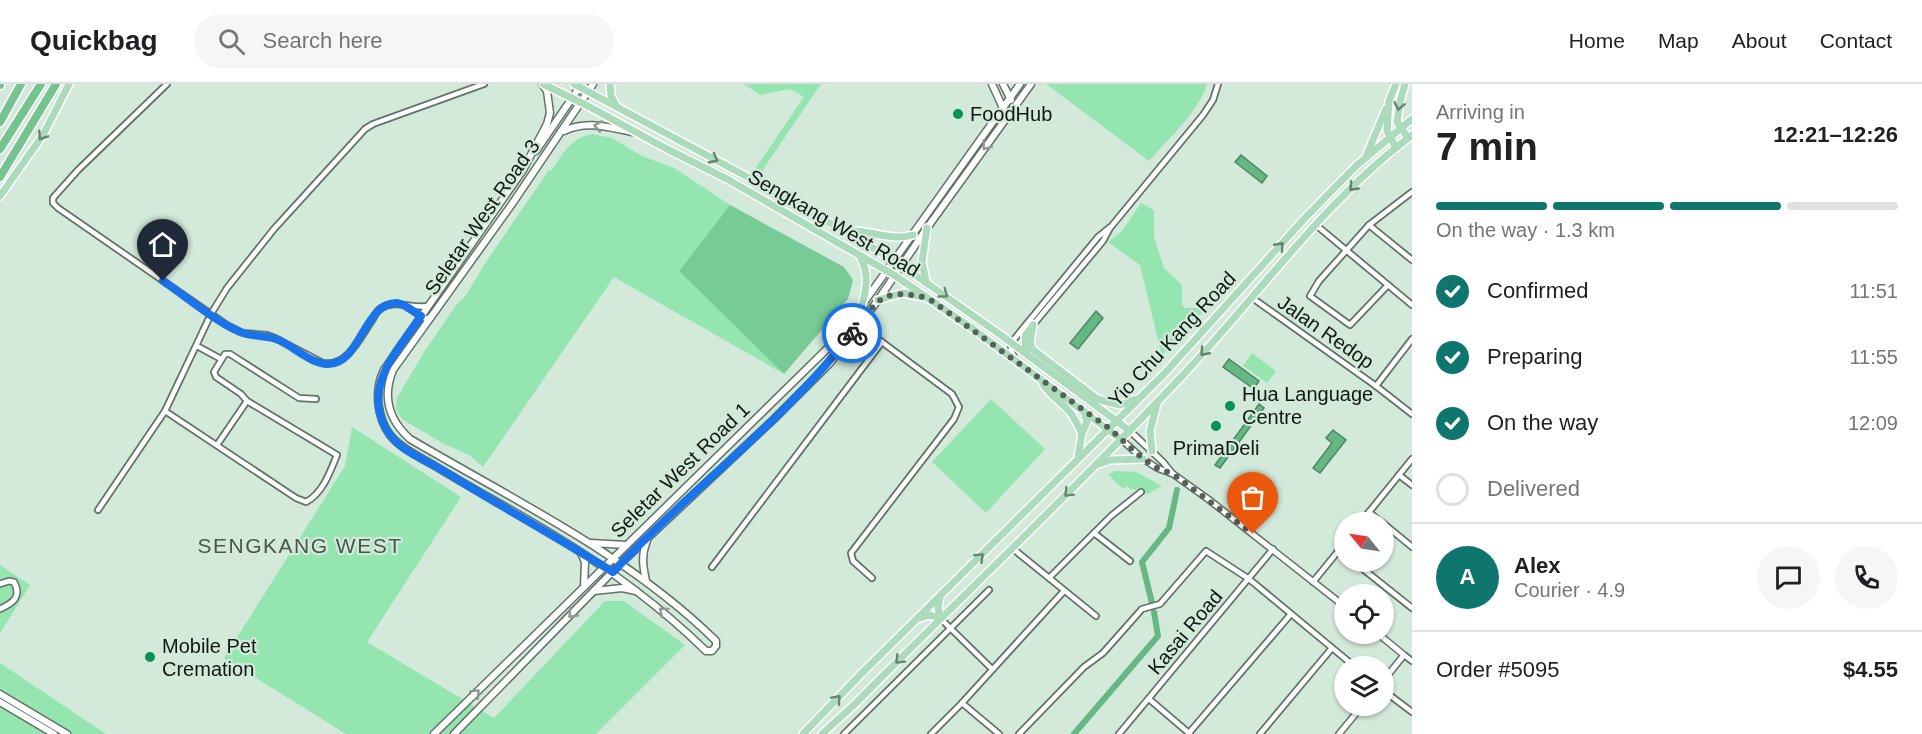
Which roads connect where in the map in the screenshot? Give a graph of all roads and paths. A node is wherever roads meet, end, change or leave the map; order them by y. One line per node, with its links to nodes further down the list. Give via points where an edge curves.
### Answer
1 (21, 84): 28 (highway)
2 (41, 84): 34 (highway)
3 (56, 84): 38 (highway)
4 (69, 84): 40 (main road, one-way to 40, via 43,135)
5 (167, 84): 63 (street, via 78,170 52,201)
6 (484, 84): 63 (street, via 365,129 249,258)
7 (543, 84): 20 (main road, Sengkang West Road); 37 (main road, Seletar West Road 3, via 550,113)
8 (593, 84): 18 (main road, Seletar West Road 3)
9 (610, 84): 25 (main road)
10 (992, 84): 24 (main road)
11 (1003, 84): 19 (main road)
12 (1020, 84): 19 (main road)
13 (1031, 84): 23 (main road)
14 (1218, 84): 57 (street, via 1203,116 1110,228 1098,237)
15 (1396, 84): 21 (main road)
16 (1406, 84): 29 (main road, one-way to 29, via 1398,113)
17 (578, 85): 18 (main road, Sengkang West Road); 20 (main road, Seletar West Road 3)
18 (588, 92): 22 (main road, Seletar West Road 3); 25 (main road, Sengkang West Road)
19 (1010, 97): 23 (main road); 24 (main road)
20 (572, 99): 22 (main road, Sengkang West Road); 37 (main road, Seletar West Road 3)
21 (1389, 101): 32 (main road); 36 (main road)
22 (581, 102): 30 (main road, Seletar West Road 3); 31 (main road, Sengkang West Road)
23 (1015, 105): 26 (main road)
24 (1002, 106): 26 (main road); 45 (main road)
25 (617, 107): 44 (main road, Sengkang West Road, one-way to 44)
26 (1007, 117): 43 (main road, one-way to 43)
27 (1412, 119): 29 (main road, Yio Chu Kang Road)
28 (0, 122)
29 (1400, 128): 32 (main road, Yio Chu Kang Road); 33 (main road)
30 (561, 132): 31 (main road, one-way to 30, via 588,124); 64 (main road, Seletar West Road 3)
31 (636, 133): 47 (main road, Sengkang West Road, via 727,179)
32 (1390, 136): 35 (main road); 36 (main road, Yio Chu Kang Road)
33 (1410, 137): 35 (main road, Yio Chu Kang Road)
34 (0, 148)
35 (1396, 148): 41 (main road, Yio Chu Kang Road, one-way to 41)
36 (1366, 156): 79 (main road, Yio Chu Kang Road, one-way to 36)
37 (524, 170): 61 (main road, Seletar West Road 3)
38 (0, 177)
39 (1412, 192): 42 (street)
40 (0, 196)
41 (1317, 225): 46 (street); 54 (main road, Yio Chu Kang Road)
42 (1369, 225): 46 (street); 48 (street)
43 (927, 228): 49 (main road); 52 (main road, via 922,261)
44 (843, 231): 45 (main road, via 854,229 901,239); 49 (main road, Sengkang West Road)
45 (913, 235): 49 (main road)
46 (1346, 250): 53 (street); 53 (street, via 1310,297 1350,325)
47 (860, 256): 50 (main road, Sengkang West Road); 58 (main road, via 867,277)
48 (1412, 260)
49 (898, 263): 50 (main road, Seletar West Road 1); 51 (main road, Seletar West Road 1); 52 (main road, Sengkang West Road)
50 (887, 271): 51 (main road, Sengkang West Road); 58 (main road, Seletar West Road 1)
51 (894, 275): 55 (main road, Sengkang West Road); 56 (main road, Seletar West Road 1)
52 (926, 281): 71 (main road, Sengkang West Road, one-way to 71)
53 (1388, 285): 59 (street)
54 (1251, 297): 77 (street, Jalan Redop); 83 (main road, Yio Chu Kang Road, one-way to 83)
55 (928, 298): 56 (main road, via 903,293); 75 (main road, Sengkang West Road)
56 (878, 300): 62 (main road, Seletar West Road 1)
57 (1050, 300): 67 (street); 71 (street)
58 (862, 305): 108 (main road, Seletar West Road 1, via 823,353)
59 (1412, 305)
60 (405, 306): 61 (street); 63 (street, via 396,303 381,308 351,351 330,364 314,360 275,338 243,333); 65 (street)
61 (428, 306): 65 (main road, Seletar West Road 3)
62 (870, 310): 66 (main road, Seletar West Road 1); 68 (street)
63 (211, 314): 72 (street)
64 (435, 314): 65 (street, via 426,319); 107 (main road, Seletar West Road 3, via 388,382 387,397 398,428 410,439)
65 (421, 316): 112 (main road, Seletar West Road 3, via 382,374 379,405 386,429 396,442)
66 (859, 325): 68 (street); 106 (main road, Seletar West Road 1, via 830,363)
67 (1033, 325): 73 (main road, via 1025,336); 80 (main road, via 1032,348)
68 (866, 329): 70 (street)
69 (1412, 339): 77 (street)
70 (882, 342): 118 (street); 121 (street, via 952,394 959,407 954,419 851,553 853,561)
71 (1011, 343): 73 (main road, Sengkang West Road); 75 (street, via 1011,353)
72 (198, 346): 74 (street); 84 (street)
73 (1026, 353): 78 (main road, Sengkang West Road)
74 (221, 359): 81 (street, via 230,354 300,398); 82 (street, via 214,375)
75 (1019, 364): 76 (main road, Sengkang West Road)
76 (1041, 381): 85 (main road, Sengkang West Road); 90 (main road)
77 (1376, 386): 86 (street, Jalan Redop)
78 (1081, 396): 80 (main road); 87 (main road, Sengkang West Road)
79 (1141, 397): 80 (main road, via 1120,405); 87 (main road, Yio Chu Kang Road)
80 (1096, 398)
81 (316, 399)
82 (247, 401): 92 (street); 92 (street, via 338,455 315,496 302,502)
83 (1157, 402): 89 (main road, Yio Chu Kang Road); 93 (main road, via 1150,431)
84 (165, 411): 92 (street); 102 (street)
85 (1084, 411): 88 (main road, Sengkang West Road); 90 (main road, via 1087,422)
86 (1412, 414)
87 (1118, 421): 88 (main road, Yio Chu Kang Road); 89 (main road, Sengkang West Road)
88 (1110, 429): 91 (main road, Sengkang West Road); 94 (main road, Yio Chu Kang Road)
89 (1130, 431): 91 (main road, Yio Chu Kang Road); 93 (street)
90 (1082, 433): 94 (main road)
91 (1122, 440): 95 (street); 97 (main road, Yio Chu Kang Road)
92 (217, 445)
93 (1152, 451): 98 (street)
94 (1078, 459): 132 (main road, Yio Chu Kang Road, one-way to 94)
95 (1143, 459): 97 (main road, via 1111,460); 98 (street)
96 (1412, 459): 99 (street)
97 (1097, 465): 110 (main road, Yio Chu Kang Road, one-way to 110)
98 (1173, 474): 111 (street)
99 (1399, 475): 100 (street); 103 (street)
100 (1412, 485)
101 (1141, 492): 104 (street)
102 (99, 510)
103 (1369, 512)
104 (1094, 533): 115 (street); 122 (street)
105 (1394, 533): 109 (street)
106 (648, 538): 116 (main road, Seletar West Road 1); 124 (main road, via 643,551)
107 (587, 543): 108 (main road); 113 (main road, Seletar West Road 3)
108 (626, 545): 113 (main road, Seletar West Road 1)
109 (1412, 547)
110 (1012, 548): 122 (street); 139 (main road, Yio Chu Kang Road)
111 (1273, 549): 123 (street, Kasai Road); 125 (street)
112 (581, 552): 117 (main road, Seletar West Road 3); 127 (main road, via 585,562)
113 (612, 559): 116 (main road, Seletar West Road 3); 117 (main road, Seletar West Road 1)
114 (1334, 560): 125 (street)
115 (1130, 561)
116 (620, 564): 119 (main road, Seletar West Road 1); 124 (main road, Seletar West Road 3)
117 (604, 567): 119 (main road, Seletar West Road 3); 127 (main road, Seletar West Road 1)
118 (712, 567)
119 (613, 572): 129 (main road, Seletar West Road 1); 131 (main road, Seletar West Road 3)
120 (1367, 572): 134 (street)
121 (872, 578)
122 (1049, 578): 130 (street)
123 (1249, 579): 136 (street); 150 (street, Kasai Road); 164 (street, via 1206,551 1158,605 1142,609)
124 (646, 581): 131 (main road, Seletar West Road 3, one-way to 131, via 690,615 716,641 716,646 706,651)
125 (1313, 582): 133 (street)
126 (0, 584): 135 (street, via 14,582 18,589 13,602)
127 (584, 587): 157 (main road, Seletar West Road 1, one-way to 127)
128 (989, 590): 140 (street)
129 (594, 591): 131 (main road, via 622,588); 158 (main road, Seletar West Road 1, one-way to 158)
130 (1064, 591): 137 (street); 147 (street)
131 (640, 592)
132 (940, 596): 138 (main road, Yio Chu Kang Road); 139 (main road)
133 (1334, 598)
134 (1412, 608)
135 (0, 609)
136 (1292, 614): 142 (street); 166 (street)
137 (1096, 616)
138 (918, 618): 139 (main road); 159 (main road, Yio Chu Kang Road, one-way to 138)
139 (940, 618): 140 (street); 160 (main road, Yio Chu Kang Road, one-way to 160)
140 (951, 628): 147 (street); 161 (street)
141 (1390, 644): 143 (street)
142 (1332, 648): 144 (street); 167 (street)
143 (1404, 655): 145 (street); 146 (street)
144 (1342, 656)
145 (1412, 661)
146 (1394, 667)
147 (992, 669): 152 (street)
148 (0, 694): 156 (main road)
149 (1394, 698): 153 (street)
150 (1149, 699): 165 (street, Kasai Road); 166 (street)
151 (0, 702): 155 (main road)
152 (962, 703): 162 (street); 163 (street)
153 (1412, 712)
154 (1354, 716): 168 (street)
155 (54, 734)
156 (67, 734)
157 (434, 734)
158 (454, 734)
159 (804, 734)
160 (822, 734)
161 (844, 734)
162 (931, 734)
163 (999, 734)
164 (1019, 734)
165 (1119, 734)
166 (1190, 734)
167 (1260, 734)
168 (1339, 734)

